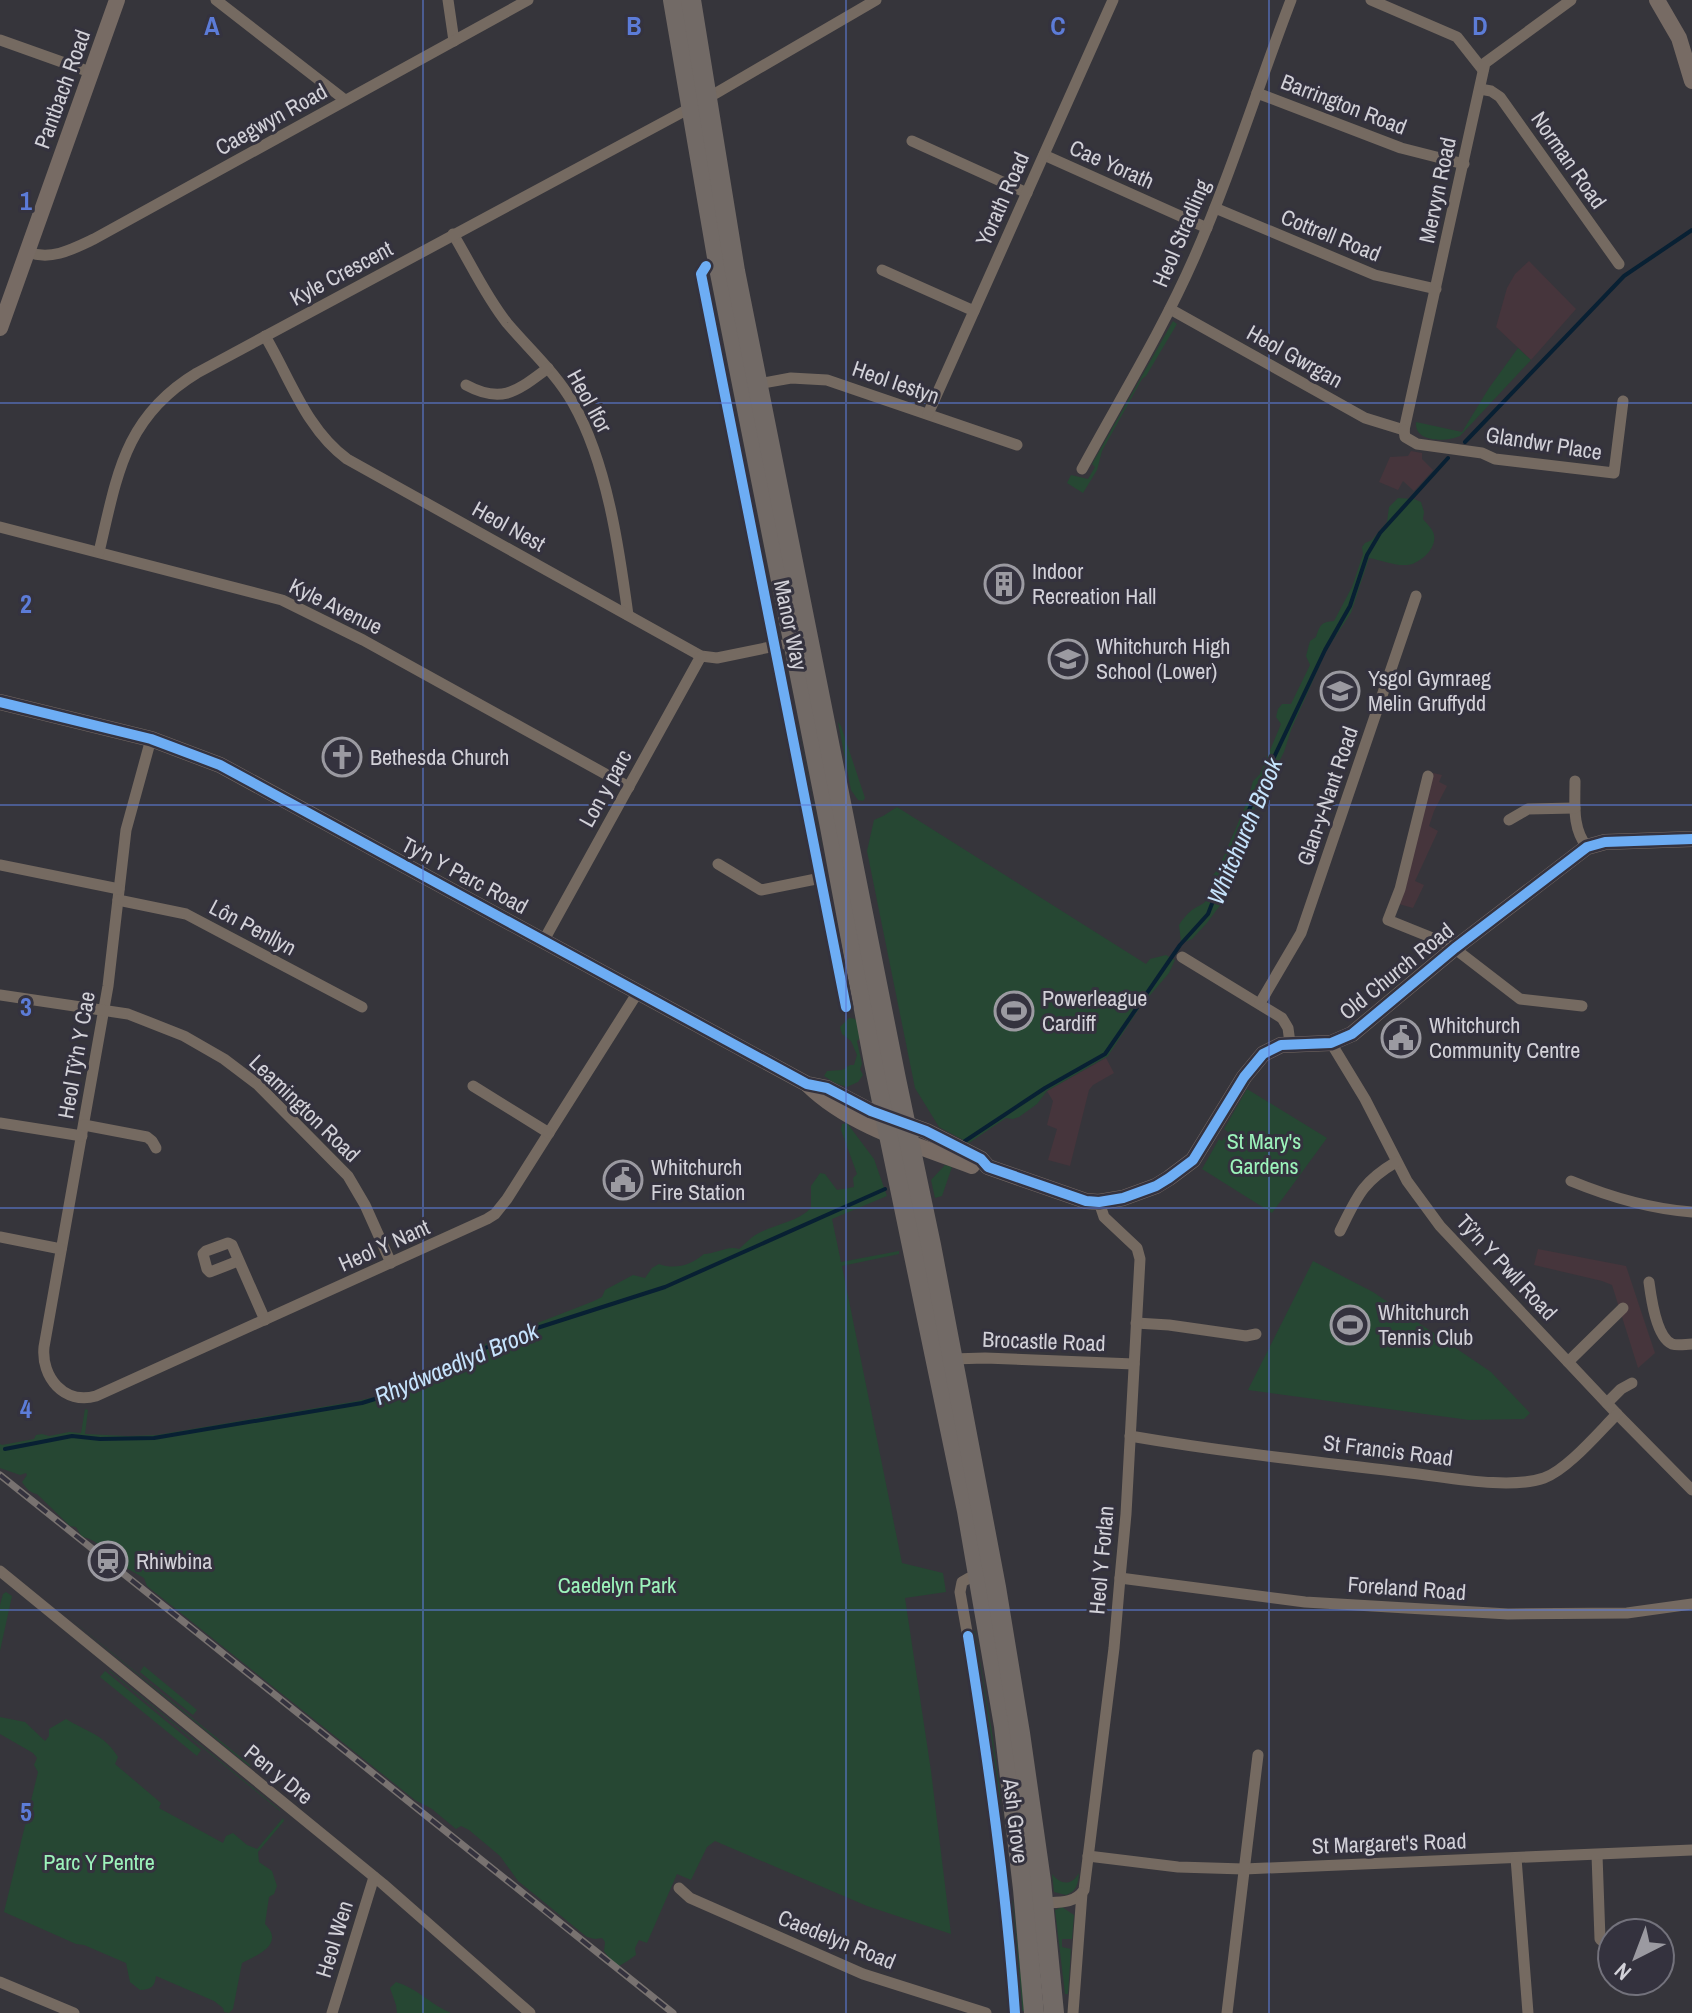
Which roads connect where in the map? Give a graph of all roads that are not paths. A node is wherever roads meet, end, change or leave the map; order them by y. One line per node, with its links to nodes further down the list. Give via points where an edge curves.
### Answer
1 (117, 0): 16 (street, Pantbach Road)
2 (216, 0): 20 (street)
3 (448, 0): 14 (street)
4 (528, 0): 14 (street, Caegwyn Road)
5 (673, 0): 21 (highway, Manor Way)
6 (691, 0): 21 (highway, Manor Way)
7 (876, 0): 21 (street, Kyle Crescent)
8 (1113, 0): 23 (street, Yorath Road)
9 (1291, 0): 19 (street, Heol Stradling)
10 (1371, 0): 15 (street, via 1457,37)
11 (1571, 0): 15 (street, via 1488,59)
12 (1657, 0): 17 (street, via 1679,38)
13 (0, 40): 16 (street)
14 (454, 41): 20 (street, Caegwyn Road)
15 (1483, 70): 18 (street, Mervyn Road)
16 (90, 72): 29 (street, Pantbach Road)
17 (1692, 81)
18 (1480, 89): 24 (street, Mervyn Road); 30 (street, Norman Road, via 1500,97)
19 (1257, 93): 24 (street, Barrington Road, via 1401,148); 26 (street, Heol Stradling)
20 (345, 100): 29 (street, Caegwyn Road, via 74,248 47,256)
21 (698, 103): 28 (street, Kyle Crescent); 38 (highway, Manor Way); 49 (highway, Manor Way, via 718,263)
22 (912, 141): 25 (street)
23 (1044, 155): 25 (street, Yorath Road); 27 (street, Cae Yorath)
24 (1464, 164): 32 (street, Mervyn Road)
25 (1027, 193): 34 (street, Yorath Road)
26 (1215, 208): 27 (street, Heol Stradling); 32 (street, Cottrell Road, via 1375,275)
27 (1207, 228): 33 (street, Heol Stradling)
28 (453, 234): 36 (street, Kyle Crescent); 37 (street, Heol Ifor, via 496,309)
29 (28, 252): 35 (street, Pantbach Road)
30 (1619, 264)
31 (882, 270): 34 (street)
32 (1436, 289): 42 (street, Mervyn Road)
33 (1170, 309): 42 (street, Heol Gwrgan, via 1365,418); 44 (street, Heol Stradling)
34 (974, 311): 41 (street, Yorath Road)
35 (0, 328)
36 (265, 336): 46 (street, Kyle Crescent, via 185,380 146,416 123,459); 48 (street, Heol Nest, via 316,430 335,450)
37 (548, 368): 39 (street, via 505,394 491,395); 48 (street, Heol Ifor, via 584,425 600,470)
38 (758, 384): 41 (street, Heol Iestyn, via 791,378 827,380); 78 (highway, Manor Way, via 896,1079)
39 (466, 385)
40 (1623, 401): 42 (street, Glandwr Place, via 1614,473 1417,444 1405,437)
41 (928, 414): 43 (street, Heol Iestyn)
42 (1404, 430)
43 (1017, 445)
44 (1082, 469)
45 (0, 527): 46 (street, Kyle Avenue)
46 (99, 552): 55 (street, Kyle Avenue, via 282,600)
47 (1416, 596): 69 (street, Glan-y-Nant Road, via 1301,933)
48 (628, 615): 50 (street, Heol Nest)
49 (784, 645): 50 (street, via 717,658); 62 (street, Manor Way); 78 (highway, Manor Way, via 832,840 865,1020)
50 (701, 656): 55 (street, Lon y parc)
51 (0, 702): 52 (street, Ty'n Y Parc Road)
52 (151, 739): 63 (street, Heol Tŷ'n Y Cae, via 126,830); 64 (street, Ty'n Y Parc Road, via 245,778)
53 (1428, 776): 65 (street, via 1388,920)
54 (1575, 781): 56 (street)
55 (629, 787): 64 (street, Lon y parc)
56 (1575, 808): 57 (street, via 1528,809); 59 (street, via 1576,826)
57 (1509, 820)
58 (1692, 839): 59 (street, Old Church Road)
59 (1587, 847): 65 (street, Old Church Road)
60 (718, 864): 62 (street, via 761,890)
61 (0, 865): 63 (street, Lôn Penllyn)
62 (821, 878): 72 (street, Manor Way)
63 (119, 894): 71 (street, Lôn Penllyn, via 186,914); 73 (street, Heol Tŷ'n Y Cae)
64 (544, 940): 67 (street, Ty'n Y Parc Road)
65 (1455, 948): 70 (street, via 1520,999); 75 (street, Old Church Road, via 1355,1032)
66 (1182, 957): 69 (street)
67 (638, 992): 78 (street, Ty'n Y Parc Road, via 807,1084 821,1098 874,1128); 80 (street, Heol Y Nant)
68 (0, 995): 73 (street, Leamington Road)
69 (1260, 1003): 74 (street, via 1285,1022)
70 (1582, 1006)
71 (362, 1007)
72 (846, 1007)
73 (104, 1010): 79 (street, Heol Tŷ'n Y Cae); 90 (street, Leamington Road, via 184,1036 257,1084 348,1176)
74 (1290, 1043): 75 (street, Old Church Road); 84 (street, Old Church Road, via 1269,1050 1253,1064 1199,1153 1184,1168 1156,1186)
75 (1331, 1043): 82 (street, Tŷ'n Y Pwll Road)
76 (473, 1086): 80 (street)
77 (0, 1123): 79 (street)
78 (897, 1129): 84 (street, Old Church Road, via 926,1131 988,1167); 97 (highway, Ash Grove, via 931,1245); 107 (highway, Ash Grove)
79 (83, 1130): 81 (street, via 147,1137); 88 (street, Heol Tŷ'n Y Cae)
80 (549, 1133): 90 (street, Heol Y Nant, via 495,1214)
81 (156, 1148)
82 (1396, 1162): 86 (street, via 1364,1186); 98 (street, Tŷ'n Y Pwll Road, via 1440,1226)
83 (1571, 1181): 85 (street, via 1635,1203)
84 (1099, 1202): 94 (street, Heol Y Forlan, via 1104,1217 1139,1252)
85 (1692, 1212)
86 (1340, 1231)
87 (0, 1237): 88 (street)
88 (61, 1249): 100 (street, Heol Tŷ'n Y Cae, via 43,1357)
89 (238, 1261): 93 (street)
90 (391, 1263): 93 (street, Heol Y Nant)
91 (1649, 1282): 96 (street, via 1666,1339)
92 (1623, 1308): 98 (street)
93 (265, 1320): 100 (street, Heol Y Nant, via 89,1398 70,1395)
94 (1136, 1323): 95 (street); 99 (street, Heol Y Forlan)
95 (1256, 1334)
96 (1692, 1344)
97 (952, 1359): 99 (street, Brocastle Road); 119 (highway, Ash Grove, via 1009,1661)
98 (1568, 1362): 102 (street, Tŷ'n Y Pwll Road)
99 (1134, 1364): 104 (street, Heol Y Forlan)
100 (49, 1378)
101 (1632, 1383): 102 (street)
102 (1607, 1403): 103 (street, Tŷ'n Y Pwll Road)
103 (1617, 1414): 104 (street, St Francis Road, via 1555,1473 1521,1482); 105 (street, Tŷ'n Y Pwll Road)
104 (1130, 1436): 108 (street, Heol Y Forlan)
105 (1692, 1490)
106 (2, 1575): 116 (street, Pen y Dre)
107 (977, 1576): 126 (street, Ash Grove, via 962,1582 960,1592 996,1822); 127 (highway, Ash Grove, via 1009,1757)
108 (1120, 1578): 109 (street, Foreland Road, via 1305,1602 1508,1614 1627,1613); 113 (street, Heol Y Forlan)
109 (1692, 1604)
110 (1258, 1755): 115 (street)
111 (1692, 1850): 112 (street, St Margaret's Road)
112 (1597, 1855): 114 (street, St Margaret's Road); 120 (street)
113 (1088, 1856): 115 (street, St Margaret's Road); 118 (street, Heol Y Forlan)
114 (1516, 1858): 115 (street, St Margaret's Road); 131 (street)
115 (1244, 1869): 130 (street)
116 (374, 1877): 123 (street, Heol Wen); 124 (street, Pen y Dre)
117 (679, 1888): 125 (street, Caedelyn Road, via 690,1898 843,1966)
118 (1082, 1893): 119 (street, via 1073,1900); 129 (street, Heol Y Forlan)
119 (1042, 1903): 128 (highway, Ash Grove)
120 (1599, 1917)
121 (0, 1982): 122 (street)
122 (74, 2013)
123 (332, 2013)
124 (530, 2013)
125 (986, 2013)
126 (1015, 2013)
127 (1034, 2013)
128 (1054, 2013)
129 (1073, 2013)
130 (1227, 2013)
131 (1528, 2013)

